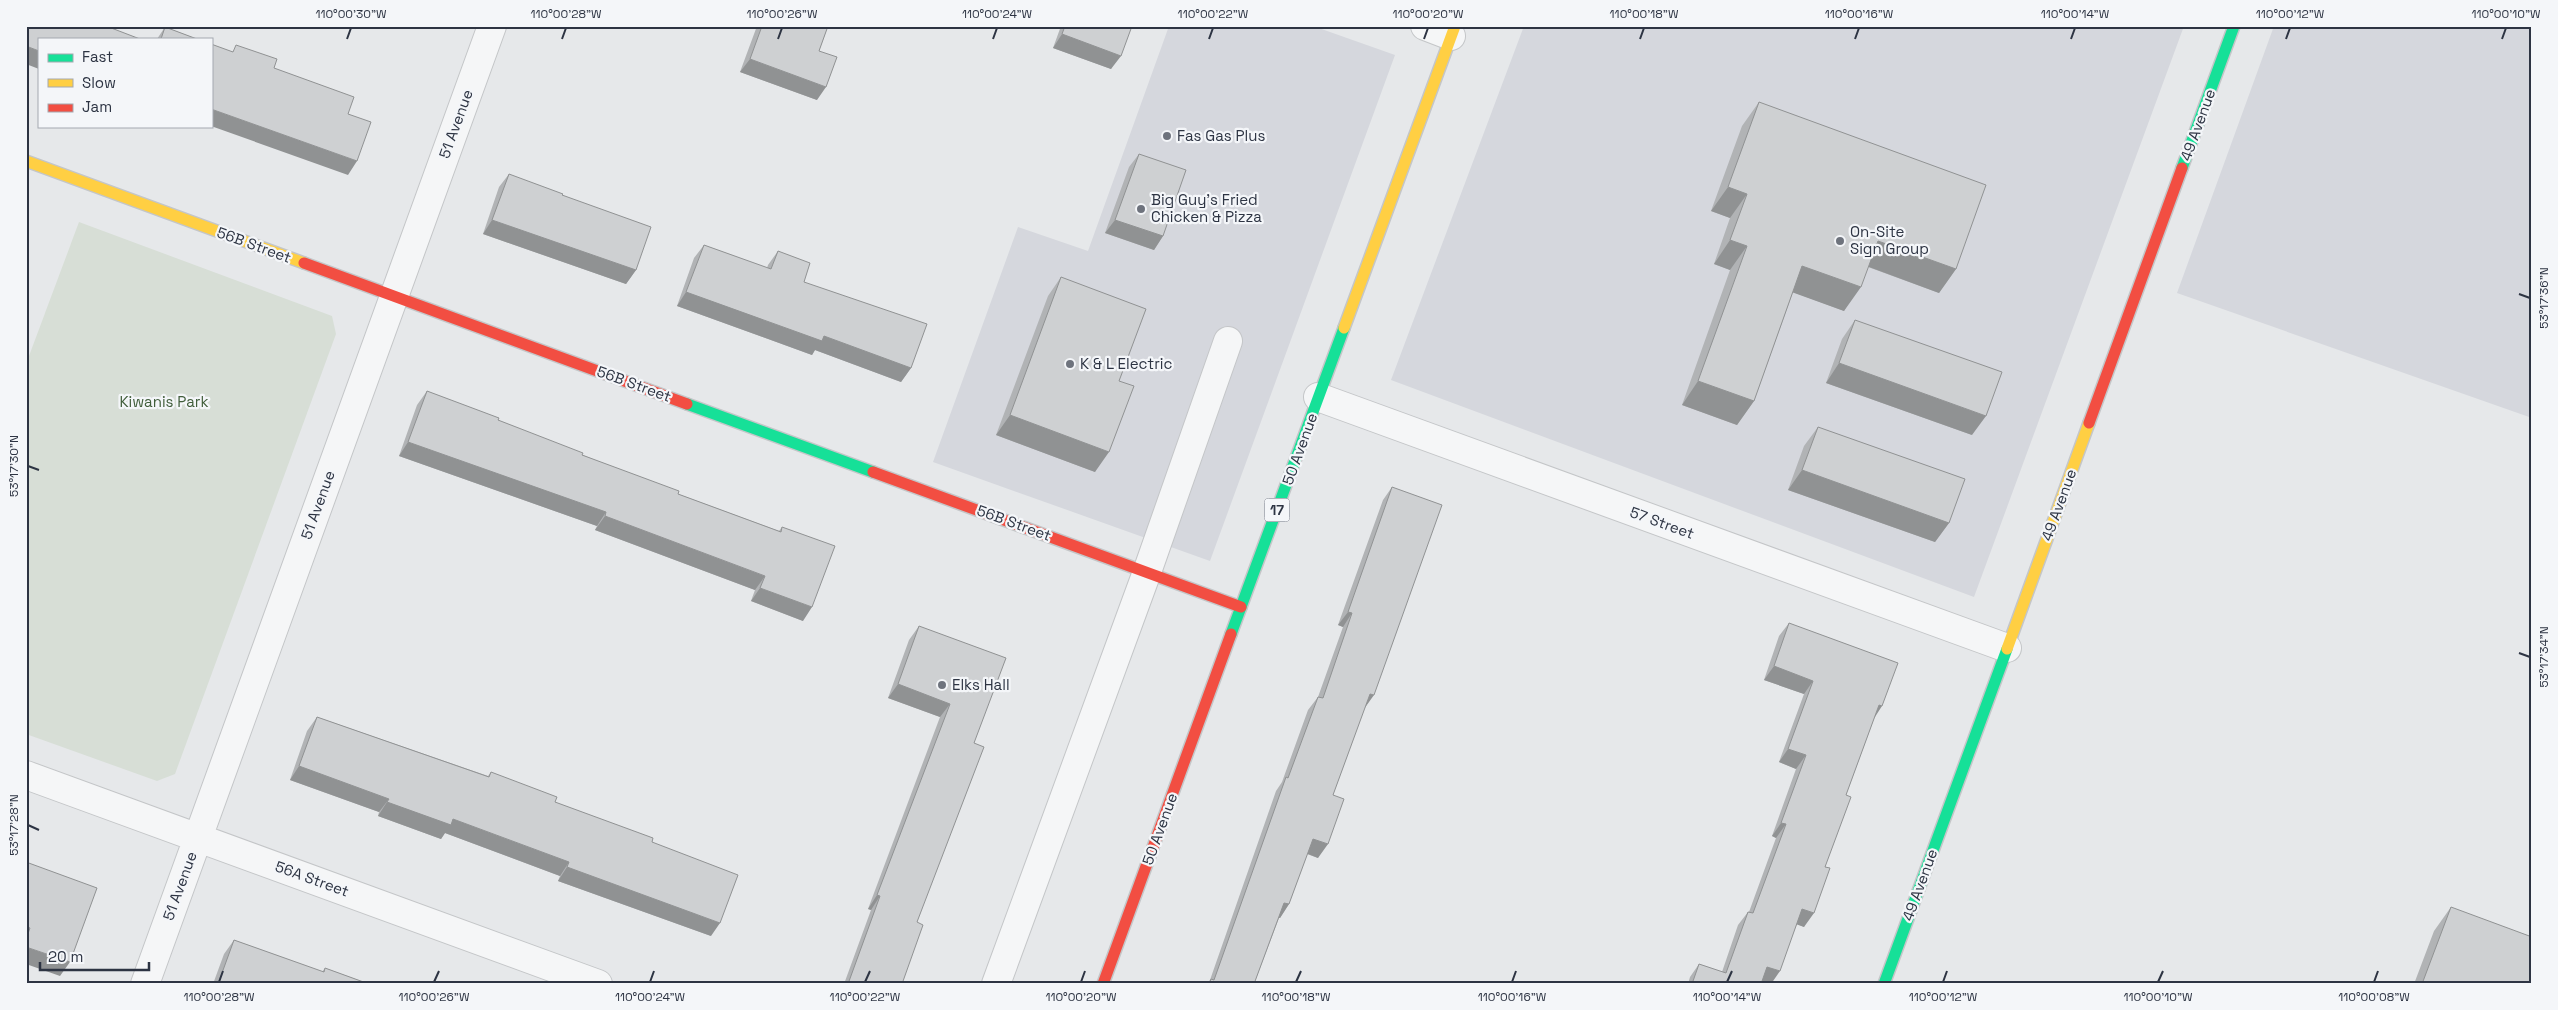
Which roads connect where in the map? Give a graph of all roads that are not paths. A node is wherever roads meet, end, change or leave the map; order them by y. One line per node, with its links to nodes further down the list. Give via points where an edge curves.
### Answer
1 (492, 26): 6 (street, 51 Avenue)
2 (1425, 26): 4 (street)
3 (2234, 26): 11 (street, 49 Avenue)
4 (1453, 31): 8 (street, 50 Avenue / 17)
5 (26, 161): 6 (street, 56B Street)
6 (394, 296): 9 (street, 56B Street); 13 (street, 51 Avenue)
7 (1228, 341): 9 (street)
8 (1318, 397): 10 (street, 50 Avenue / 17); 11 (street, 57 Street)
9 (1147, 572): 10 (street, 56B Street); 16 (street)
10 (1241, 607): 17 (street, 50 Avenue / 17)
11 (2006, 648): 18 (street, 49 Avenue)
12 (26, 775): 13 (street, 56A Street)
13 (198, 838): 14 (street, 51 Avenue); 15 (street, 56A Street)
14 (145, 984)
15 (598, 984)
16 (996, 984)
17 (1103, 984)
18 (1884, 984)

